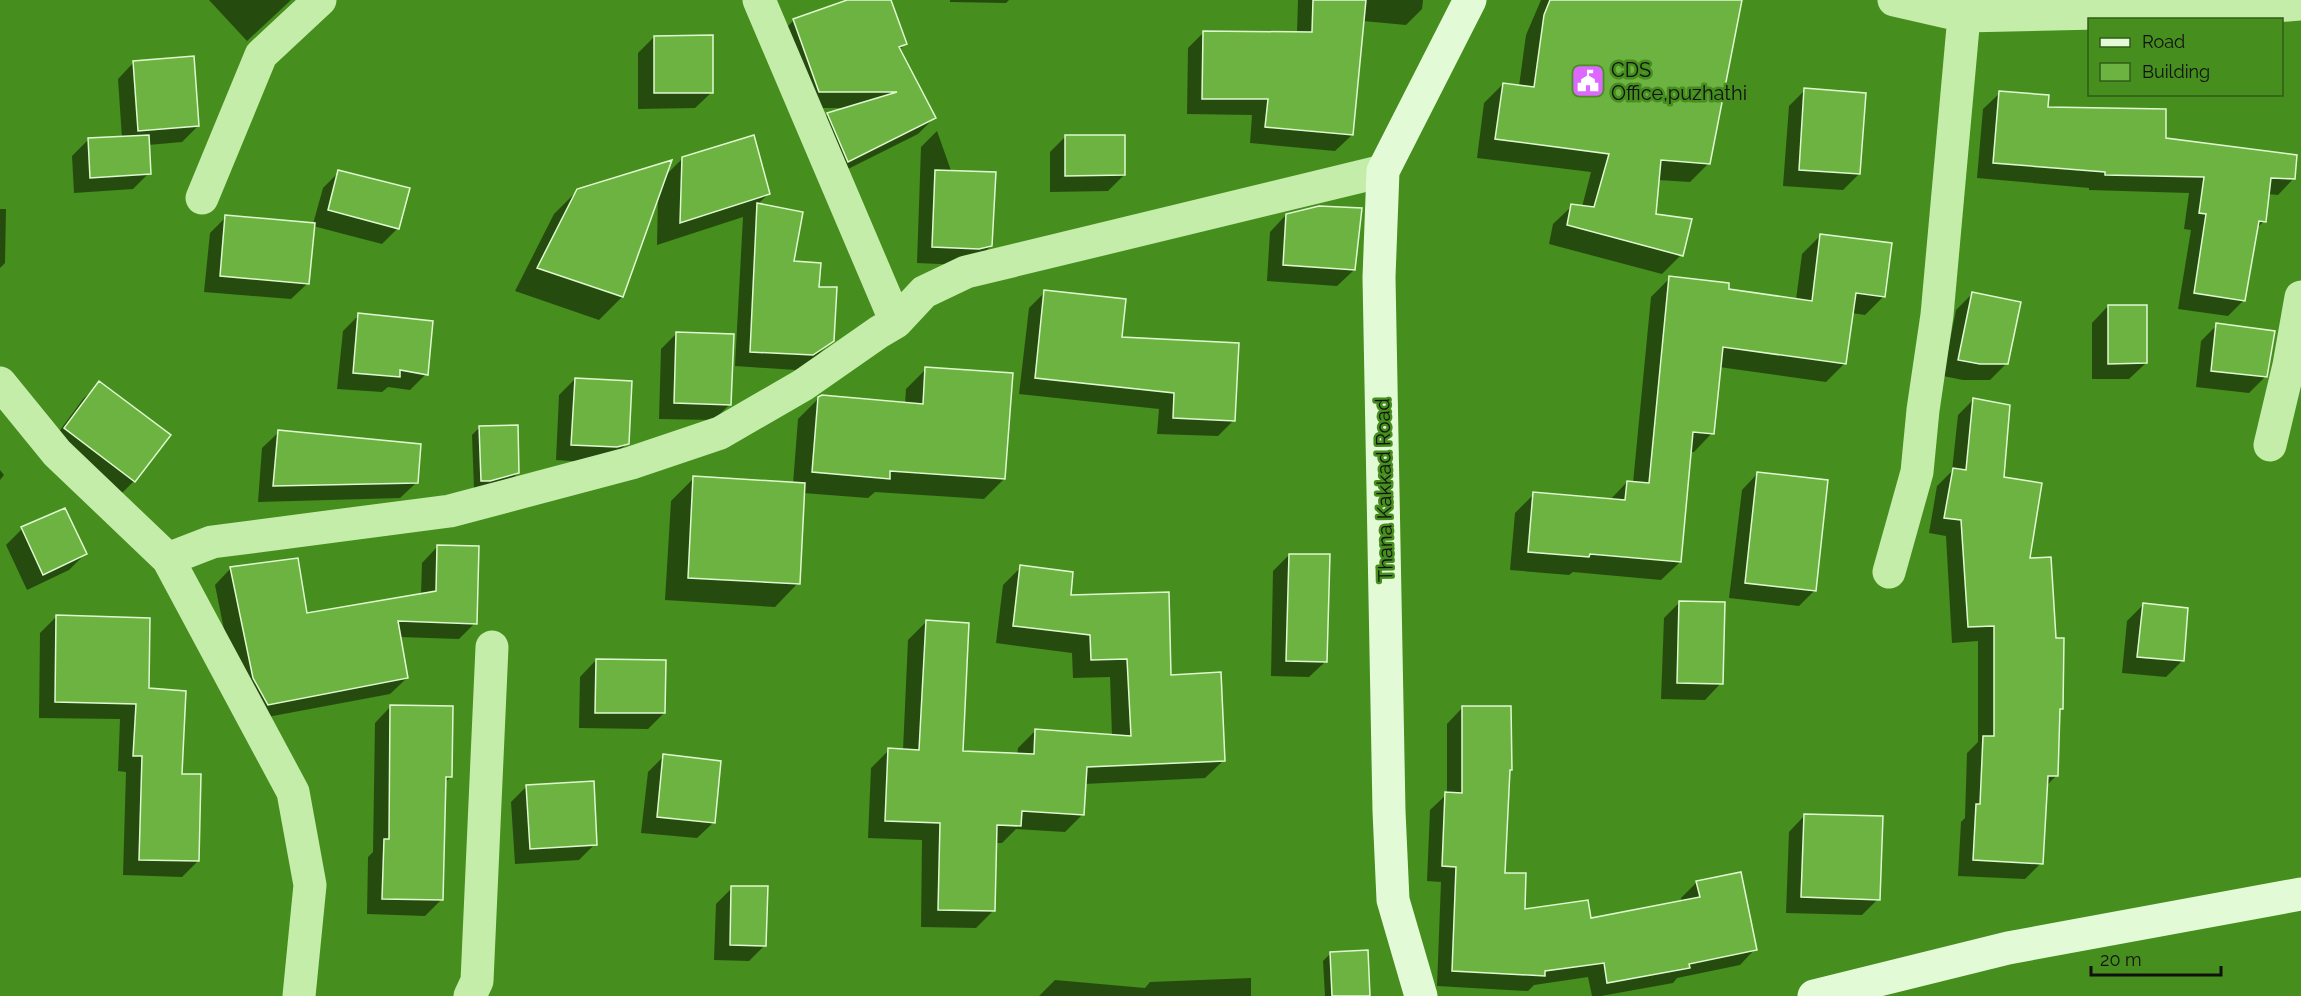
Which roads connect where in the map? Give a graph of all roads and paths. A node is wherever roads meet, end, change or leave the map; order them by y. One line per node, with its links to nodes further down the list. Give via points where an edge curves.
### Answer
1 (320, 0): 8 (street, via 261,55)
2 (759, 0): 10 (street)
3 (1470, 0): 7 (main road, Thana Kakkad Road)
4 (1894, 0): 6 (street)
5 (2301, 4): 6 (street, via 2228,10)
6 (1964, 16): 14 (street, via 1937,315 1917,472)
7 (1383, 171): 10 (street, via 966,272 924,292); 17 (main road, Thana Kakkad Road, via 1379,277 1389,811 1393,900)
8 (201, 198)
9 (2301, 297): 12 (street)
10 (896, 322): 13 (street, via 803,385 720,433 631,463 450,511 212,542)
11 (0, 383): 13 (street, via 57,453)
12 (2270, 445)
13 (168, 559): 18 (street, via 293,792 310,885)
14 (1889, 572)
15 (492, 647): 19 (street, via 477,981)
16 (2301, 894): 20 (main road, via 2008,948)
17 (1417, 990)
18 (300, 996)
19 (470, 996)
20 (1814, 996)

